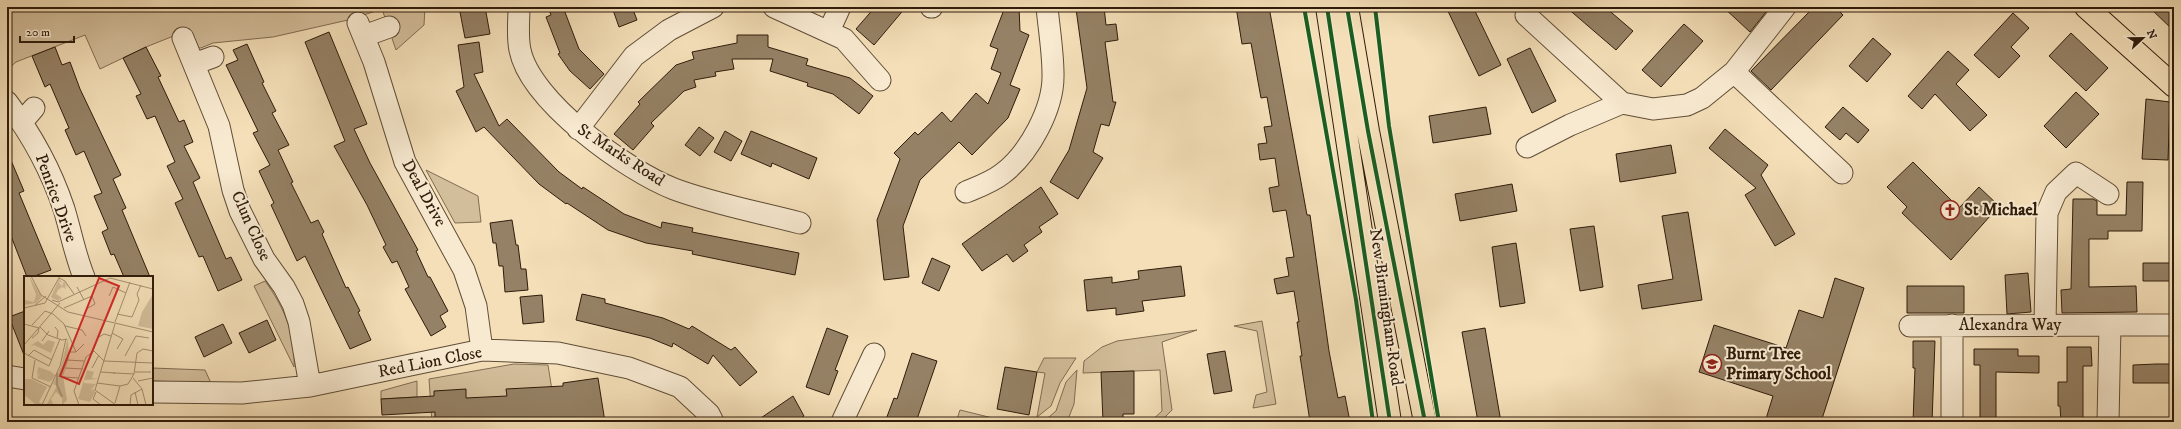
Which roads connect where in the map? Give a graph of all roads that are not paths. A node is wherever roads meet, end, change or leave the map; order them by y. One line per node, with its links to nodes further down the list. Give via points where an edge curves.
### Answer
1 (519, 7): 19 (street, St Marks Road, via 520,50 527,69 540,90)
2 (714, 7): 19 (street, via 670,30 634,56)
3 (774, 7): 12 (street)
4 (840, 7): 12 (street)
5 (1047, 7): 22 (street, via 1053,74 1046,113 1029,142 1002,174)
6 (1327, 7): 40 (main road, New Birmingham Road)
7 (1347, 7): 31 (main road, New Birmingham Road)
8 (1785, 7): 14 (street)
9 (2086, 7): 16 (main road)
10 (1526, 14): 18 (street)
11 (389, 27): 32 (street, Deal Drive, via 361,29 406,162 464,270 476,306)
12 (829, 31): 15 (street, via 844,39)
13 (183, 38): 36 (street, Clun Close, via 204,60 233,190 240,211 264,258 293,304 299,322)
14 (1734, 72): 18 (street, via 1702,98 1686,105 1653,109); 21 (street)
15 (880, 80)
16 (2174, 86)
17 (7, 102): 25 (street, Penrice Drive, via 28,115 38,147 64,208)
18 (1622, 103): 20 (street)
19 (578, 129): 24 (street, St Marks Road, via 630,165 672,188)
20 (1526, 147)
21 (1842, 173)
22 (966, 192)
23 (2108, 194): 27 (street, via 2076,173 2056,192 2047,213)
24 (800, 223)
25 (84, 276)
26 (1952, 325): 27 (street, Alexandra Way); 30 (street, Alexandra Way); 43 (street)
27 (2045, 325): 28 (street, Alexandra Way)
28 (2110, 325): 29 (street, Alexandra Way); 44 (street)
29 (2174, 325)
30 (1910, 326)
31 (1409, 347): 41 (main road); 42 (main road, New Birmingham Road)
32 (482, 350): 36 (street, Red Lion Close); 38 (street, Red Lion Close, via 558,353 629,368 680,387)
33 (874, 354): 39 (street)
34 (7, 376): 35 (street)
35 (24, 379)
36 (310, 386): 37 (street, Red Lion Close, via 242,393)
37 (153, 392)
38 (714, 422)
39 (842, 422)
40 (1390, 422)
41 (1418, 422)
42 (1425, 422)
43 (1952, 422)
44 (2108, 422)

